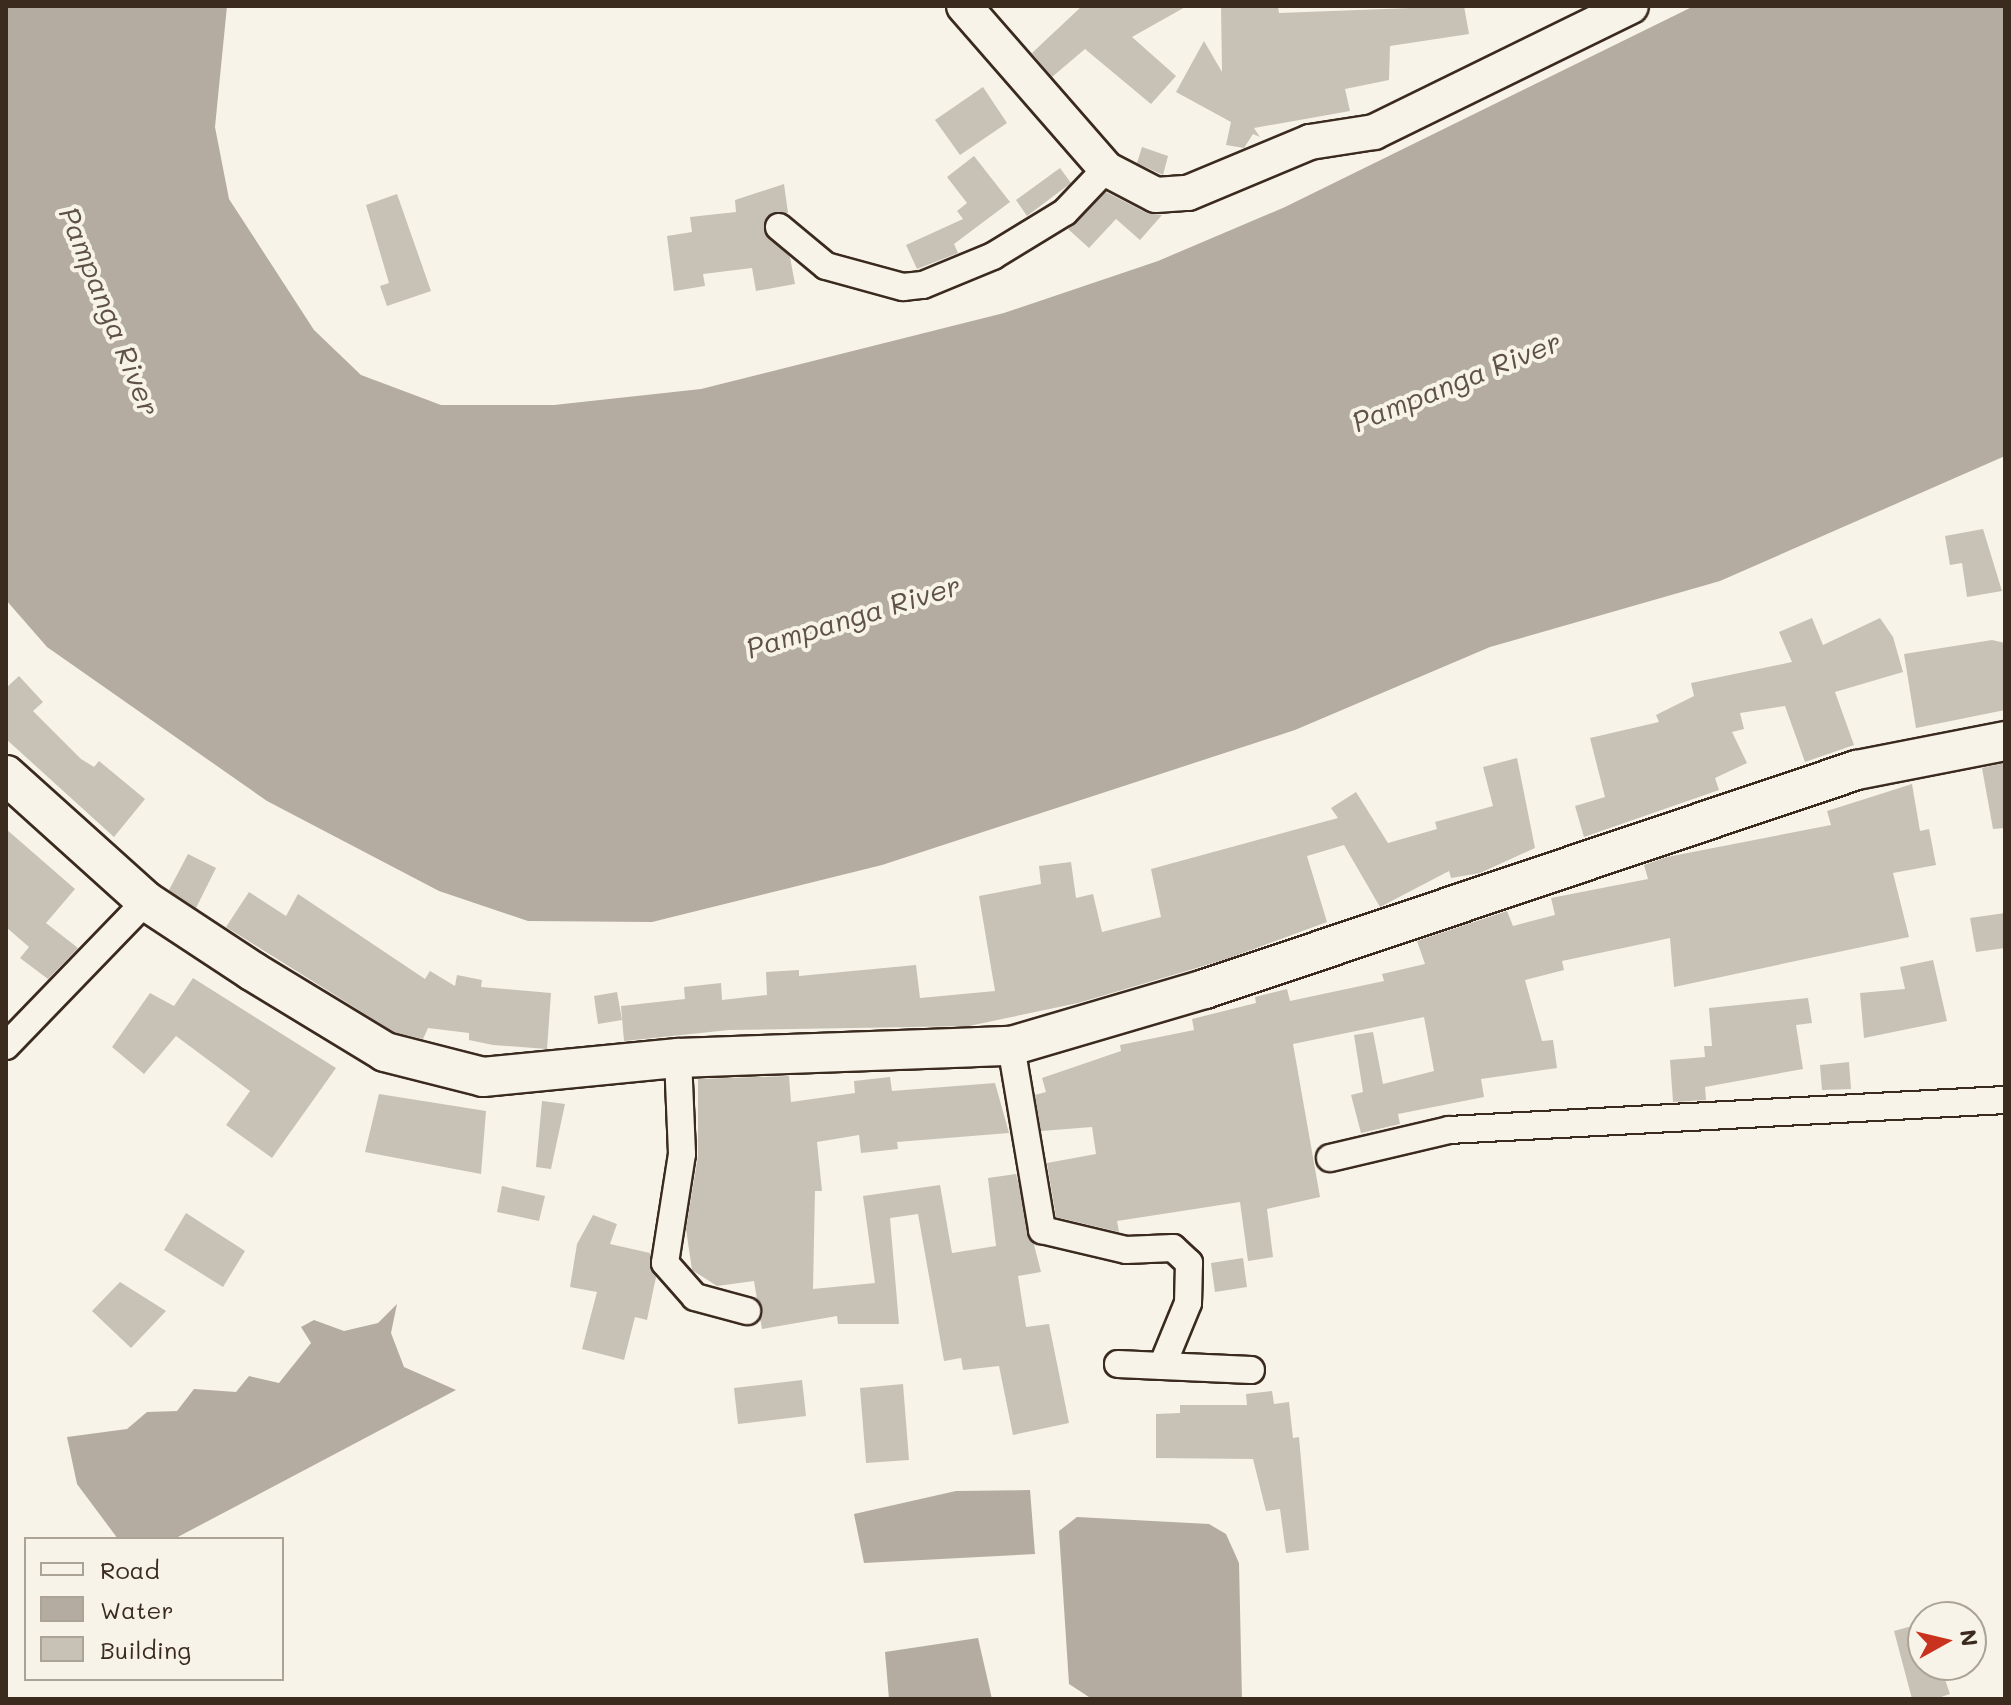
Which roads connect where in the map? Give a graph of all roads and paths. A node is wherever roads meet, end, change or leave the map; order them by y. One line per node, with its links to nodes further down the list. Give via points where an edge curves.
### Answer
1 (964, 6): 3 (street)
2 (1631, 6): 3 (street, via 1374,132 1278,152 1188,193 1156,195)
3 (1106, 169): 4 (street, via 1065,212 993,256 923,285 903,287 826,266)
4 (779, 227)
5 (2005, 741): 9 (main road, via 1857,770 1205,989)
6 (6, 775): 7 (main road)
7 (146, 901): 8 (street); 10 (main road, via 385,1052 483,1077)
8 (6, 1046)
9 (1011, 1046): 10 (main road); 15 (street, via 1042,1230 1126,1250 1173,1248 1189,1263 1188,1303)
10 (678, 1058): 13 (street, via 682,1154 665,1263 695,1297)
11 (2005, 1100): 12 (street, via 1449,1130)
12 (1330, 1158)
13 (747, 1311)
14 (1118, 1364): 15 (street)
15 (1162, 1366): 16 (street)
16 (1251, 1370)

